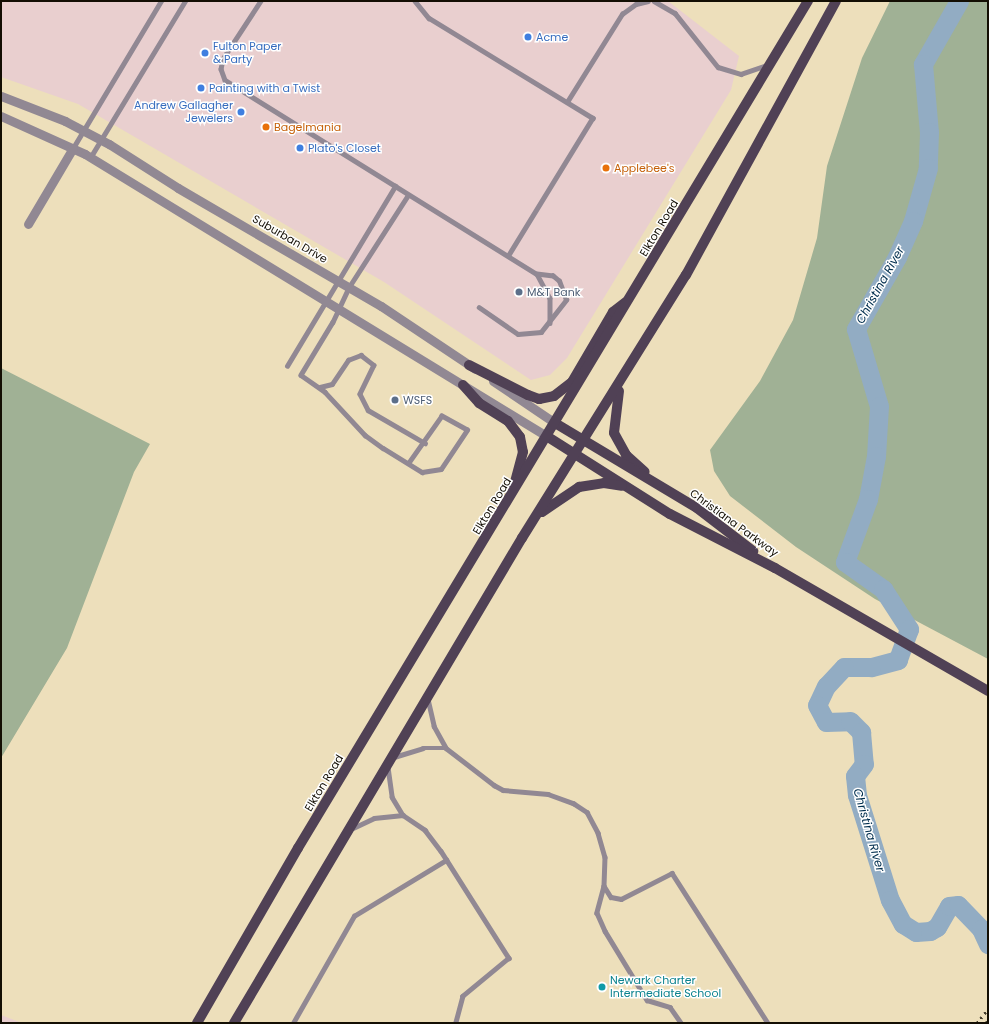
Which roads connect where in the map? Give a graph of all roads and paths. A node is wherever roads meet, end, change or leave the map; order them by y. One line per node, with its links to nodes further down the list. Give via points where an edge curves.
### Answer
1 (162, 1): 14 (lane)
2 (185, 1): 15 (lane)
3 (262, 1): 18 (lane, via 224,59 221,69 225,80)
4 (415, 1): 12 (lane, via 429,18)
5 (648, 1): 8 (lane)
6 (654, 1): 10 (lane, via 675,13 718,67 741,74)
7 (836, 1): 32 (main road, via 774,120)
8 (636, 2): 12 (lane, via 622,14)
9 (804, 3): 10 (main road, Elkton Road)
10 (774, 61): 25 (main road, Elkton Road)
11 (1, 96): 14 (street, Suburban Drive)
12 (566, 102): 21 (lane, via 593,118)
13 (1, 116): 16 (street)
14 (82, 130): 15 (street, Suburban Drive); 16 (lane)
15 (101, 140): 17 (lane); 23 (street, Suburban Drive)
16 (73, 148): 17 (street); 20 (street)
17 (90, 158): 26 (street)
18 (394, 186): 19 (lane); 23 (lane)
19 (408, 196): 21 (lane); 24 (lane)
20 (28, 224)
21 (510, 255): 22 (lane)
22 (538, 274): 29 (lane, via 550,298); 29 (lane, via 553,276 565,291 566,300)
23 (338, 280): 24 (street, Suburban Drive); 26 (lane)
24 (349, 288): 28 (lane); 30 (street, Suburban Drive)
25 (630, 298): 30 (main road, via 613,312 572,382 554,396 539,399 528,395); 35 (main road, Elkton Road)
26 (328, 302): 28 (street); 31 (lane)
27 (479, 307): 29 (lane, via 518,334 541,332)
28 (337, 308): 33 (street); 34 (lane, via 333,322 301,375)
29 (550, 323)
30 (469, 365): 35 (street, Suburban Drive)
31 (287, 366)
32 (622, 381): 37 (main road); 42 (main road, via 613,420 616,439 626,455)
33 (463, 385): 36 (street); 43 (main road, via 479,403 508,421 520,437 523,452)
34 (318, 386): 38 (lane, via 332,384 348,360 361,355 374,364 360,394 368,410); 40 (lane, via 365,435)
35 (556, 423): 36 (main road, Elkton Road); 37 (main road, Christiana Parkway)
36 (548, 437): 39 (main road, Christiana Parkway); 43 (main road, Elkton Road)
37 (583, 440): 39 (main road); 42 (main road, Christiana Parkway)
38 (425, 443): 40 (lane); 40 (lane, via 442,416 466,430 441,469 422,472)
39 (574, 455): 41 (main road, Christiana Parkway); 44 (main road)
40 (409, 463)
41 (627, 488): 44 (main road, via 604,484 579,488 563,496); 45 (main road, Christiana Parkway)
42 (667, 490): 45 (main road, Christiana Parkway, via 697,508)
43 (511, 497): 55 (main road, Elkton Road, via 298,848)
44 (535, 518): 47 (main road)
45 (775, 568): 46 (main road)
46 (988, 691)
47 (428, 699): 48 (lane, via 434,726); 49 (main road)
48 (446, 748): 49 (lane, via 423,748); 54 (lane, via 503,790 548,794 573,802 587,812 598,833 605,857)
49 (394, 757): 50 (main road)
50 (388, 767): 51 (lane, via 392,798); 52 (main road)
51 (402, 815): 52 (lane, via 374,818); 53 (lane, via 425,830)
52 (350, 829): 56 (main road)
53 (446, 860): 57 (lane, via 354,916); 58 (lane, via 509,958 464,996)
54 (604, 886): 59 (lane, via 597,914 605,931 647,1000 670,1007); 60 (lane, via 612,897 621,899 672,873)
55 (197, 1023)
56 (234, 1023)
57 (293, 1023)
58 (456, 1023)
59 (681, 1023)
60 (768, 1023)

